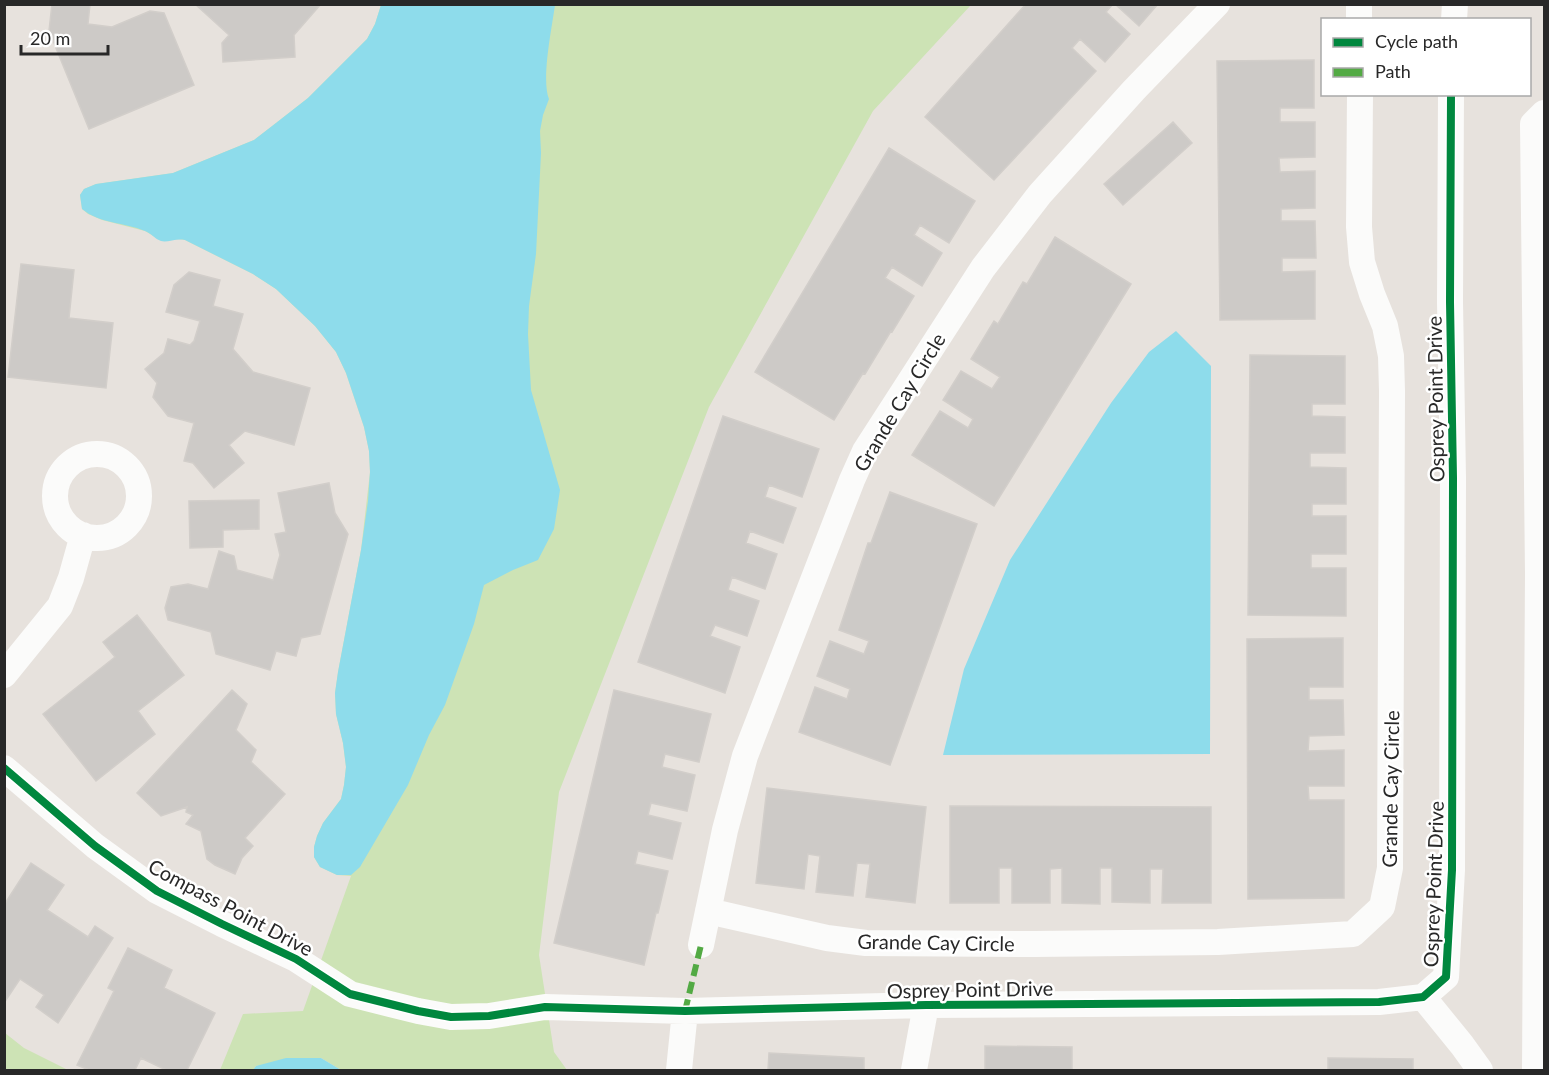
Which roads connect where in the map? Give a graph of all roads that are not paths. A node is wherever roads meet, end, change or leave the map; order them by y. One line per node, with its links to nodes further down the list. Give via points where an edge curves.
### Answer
1 (1217, 4): 8 (street, Grande Cay Circle, via 1040,194 983,268 865,451 745,756)
2 (1360, 96): 8 (street, Grande Cay Circle, via 1362,262 1385,326 1392,391 1390,868 1382,907 1353,934 1218,942 1034,944 867,943)
3 (1451, 96): 10 (street, Osprey Point Drive, via 1452,870 1446,977)
4 (1545, 113): 16 (street, via 1533,124 1538,574)
5 (83, 535): 6 (street, via 60,606)
6 (4, 675)
7 (4, 768): 12 (street, Compass Point Drive, via 95,846 157,891 296,958 350,994 451,1017 489,1016 545,1007)
8 (708, 911): 9 (street, Grande Cay Circle)
9 (701, 945)
10 (1422, 997): 11 (street, Osprey Point Drive, via 1379,1002); 15 (street)
11 (926, 1005): 12 (street, Osprey Point Drive); 14 (street, Osprey Point Drive)
12 (685, 1011): 13 (street)
13 (679, 1071)
14 (914, 1071)
15 (1480, 1071)
16 (1534, 1071)

